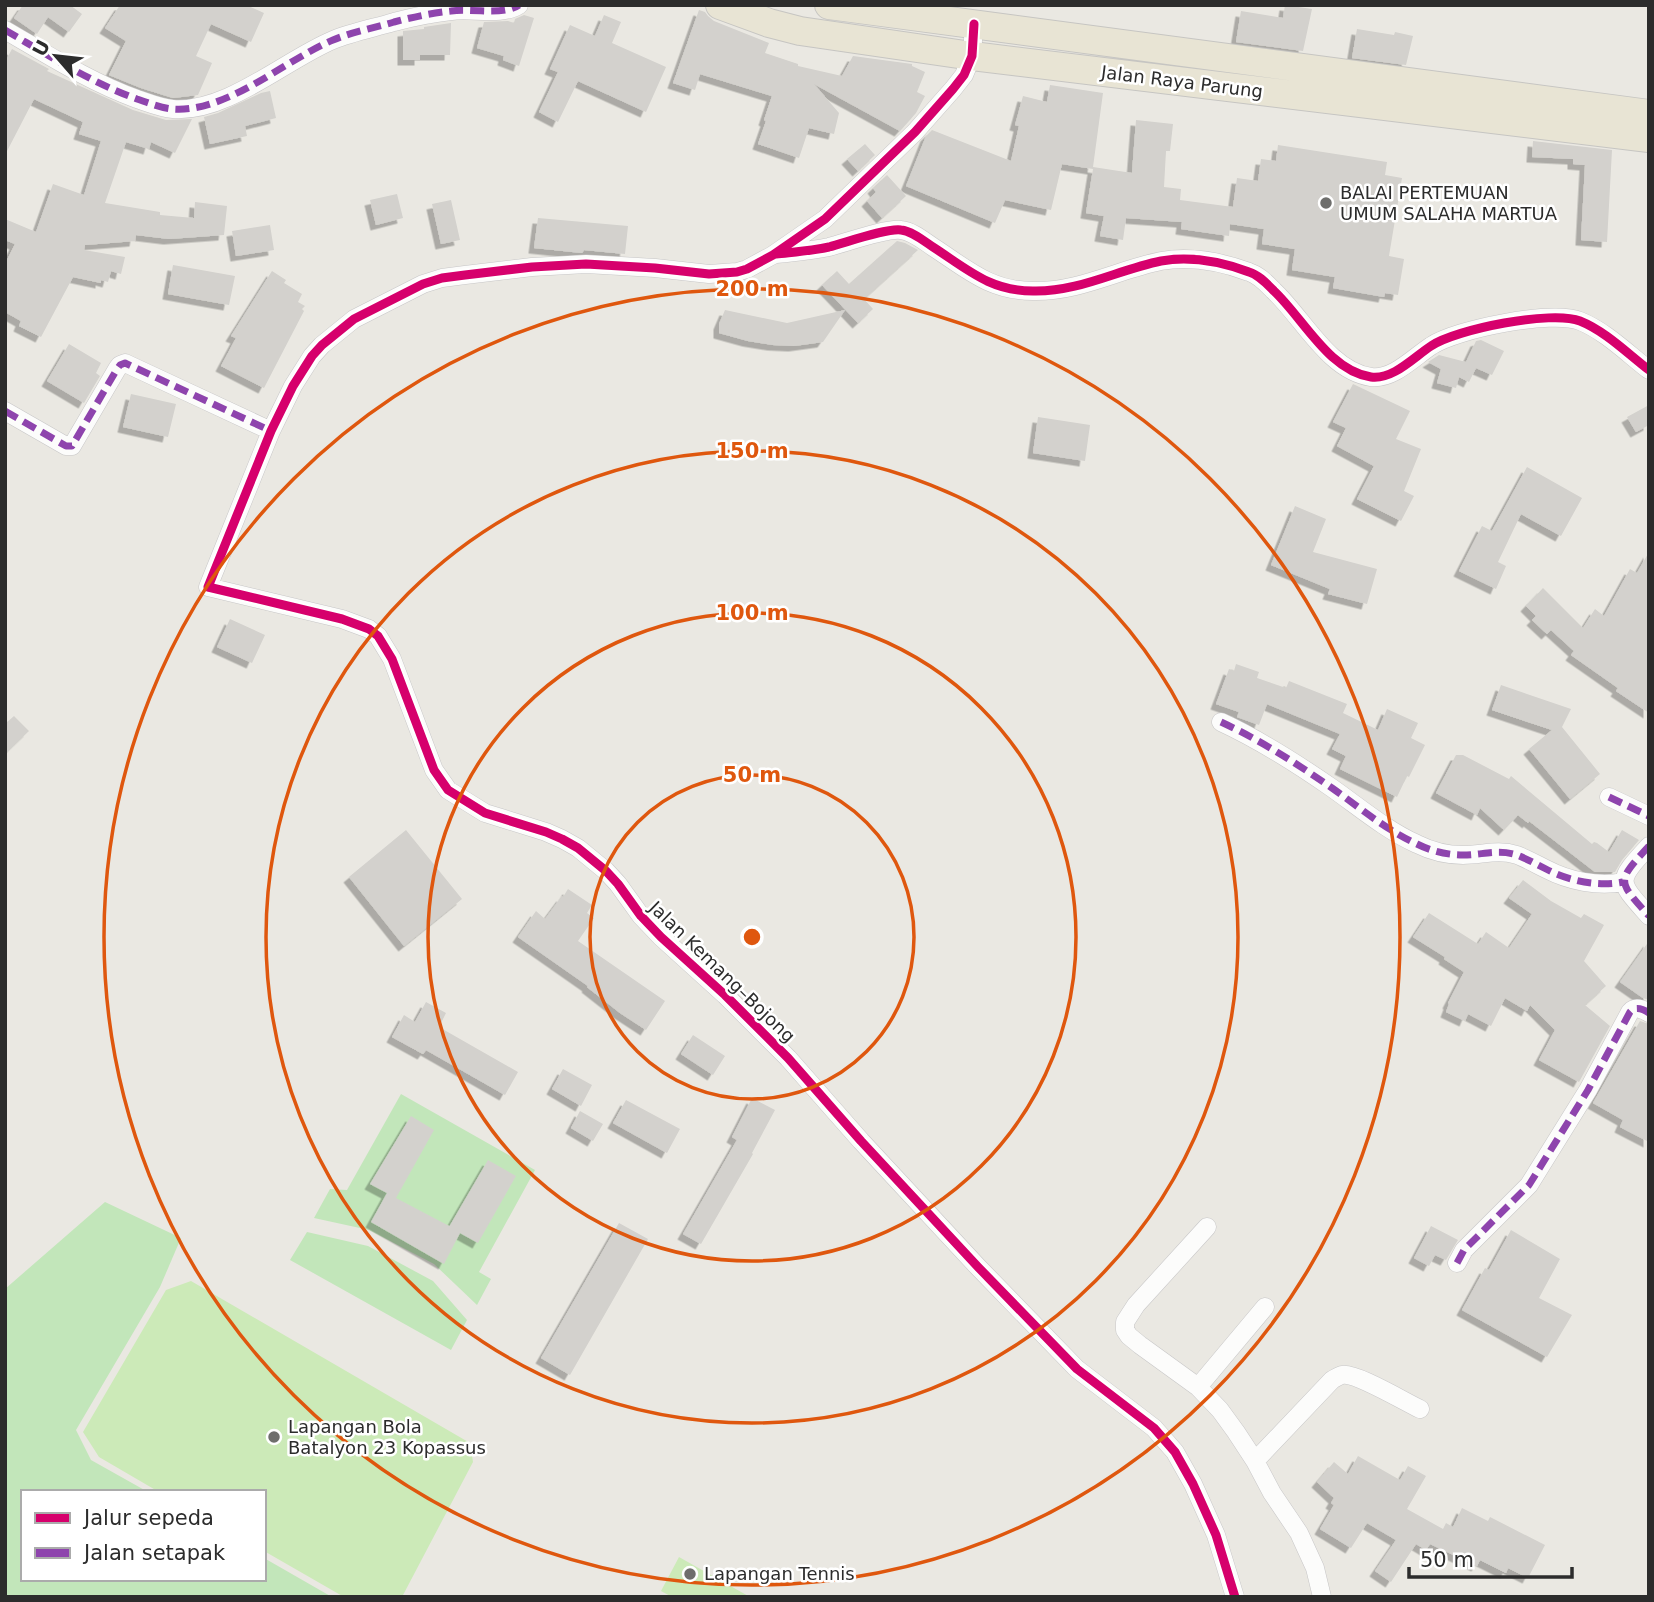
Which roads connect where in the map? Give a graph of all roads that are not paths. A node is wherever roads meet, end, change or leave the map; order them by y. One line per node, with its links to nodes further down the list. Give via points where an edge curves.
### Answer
1 (519, 5): 5 (street, via 503,11 469,9 411,18 335,39 233,95 174,109 113,90)
2 (720, 5): 6 (highway, Jalan Raya Parung, via 800,31)
3 (829, 5): 4 (highway, Jalan Raya Parung)
4 (974, 24): 6 (street, Jalan Kemang–Bojong); 7 (highway, Jalan Raya Parung)
5 (5, 30)
6 (972, 56): 8 (highway, Jalan Raya Parung); 9 (street, Jalan Kemang–Bojong, via 964,75 915,132 825,219)
7 (1649, 114)
8 (1649, 138)
9 (773, 255): 10 (street, via 900,230 998,287 1031,292 1062,290 1161,261 1205,260 1253,273 1282,298 1333,358 1373,377 1397,370 1435,343 1457,334 1552,317 1589,325); 12 (street, Jalan Kemang–Bojong, via 747,269 724,274 586,264 465,275 423,284 354,319 321,345 293,386)
10 (1649, 370)
11 (5, 411): 12 (street, via 72,446 117,369 125,363)
12 (271, 431): 26 (street, Jalan Kemang–Bojong, via 208,587 342,619 378,636 392,659 434,770 448,790 485,813 546,832 578,848 606,870 641,916 788,1058 1077,1368 1154,1428 1189,1476 1216,1535)
13 (1221, 722): 17 (street, via 1285,756 1416,844 1463,855 1508,853 1569,878)
14 (1609, 797): 15 (street)
15 (1649, 816)
16 (1649, 846): 17 (street)
17 (1623, 882): 18 (street)
18 (1649, 916)
19 (1649, 1013): 21 (street, via 1635,1008 1629,1012 1530,1185)
20 (1207, 1227): 23 (street, via 1125,1322 1129,1336)
21 (1457, 1262)
22 (1265, 1307): 23 (street)
23 (1198, 1387): 25 (street)
24 (1420, 1409): 25 (street, via 1362,1379 1341,1375)
25 (1255, 1461): 27 (street, via 1299,1533)
26 (1235, 1597)
27 (1322, 1597)

